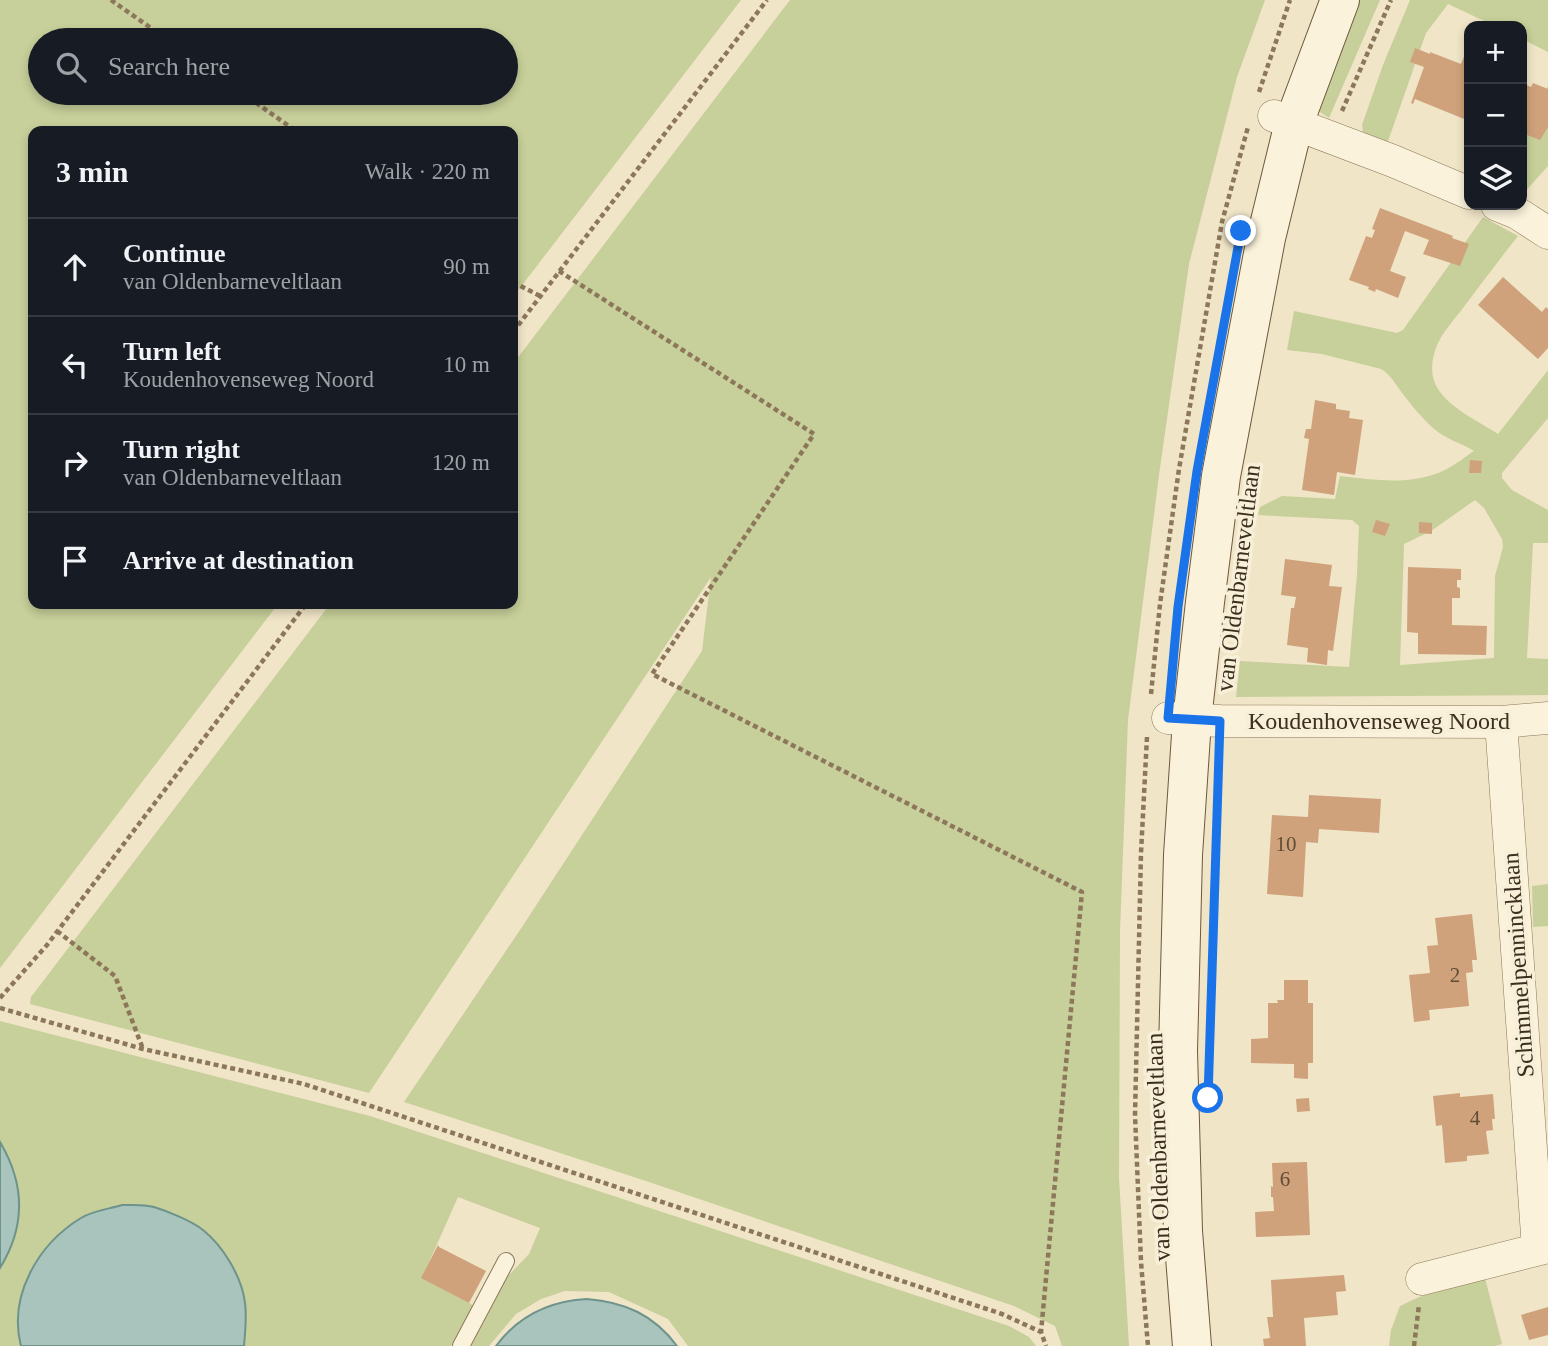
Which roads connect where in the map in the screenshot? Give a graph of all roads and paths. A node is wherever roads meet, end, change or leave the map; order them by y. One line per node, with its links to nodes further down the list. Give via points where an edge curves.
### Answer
1 (111, 0): 6 (path)
2 (767, 0): 14 (path)
3 (1315, 0): 8 (main road, van Oldenbarneveltlaan)
4 (1340, 0): 8 (main road, van Oldenbarneveltlaan)
5 (1391, 0): 10 (path)
6 (151, 28)
7 (259, 105): 9 (path)
8 (1284, 120): 10 (street); 20 (main road, van Oldenbarneveltlaan, via 1221,477 1205,602)
9 (289, 126)
10 (1330, 138): 11 (street)
11 (1464, 191)
12 (1510, 210): 13 (street)
13 (1548, 233)
14 (559, 271): 16 (path); 29 (path, via 814,435 652,674 1082,892)
15 (518, 285): 16 (path)
16 (540, 296): 17 (path)
17 (518, 325)
18 (302, 609): 22 (path)
19 (1548, 718): 21 (street, Koudenhovenseweg Noord)
20 (1180, 719): 21 (street, Koudenhovenseweg Noord); 32 (main road, van Oldenbarneveltlaan, via 1158,855 1154,1049); 33 (main road, van Oldenbarneveltlaan, via 1183,855 1178,1051 1183,1231)
21 (1501, 722): 26 (street, Schimmelpennincklaan)
22 (57, 931): 23 (path); 25 (path, via 115,976)
23 (0, 998)
24 (0, 1008): 25 (path)
25 (143, 1049): 29 (path, via 304,1084 1002,1314)
26 (1543, 1248): 28 (street, Schimmelpennincklaan)
27 (506, 1261): 30 (lane)
28 (1422, 1279): 34 (path)
29 (1041, 1332): 31 (path)
30 (461, 1346)
31 (1046, 1346)
32 (1167, 1346)
33 (1192, 1346)
34 (1413, 1346)

